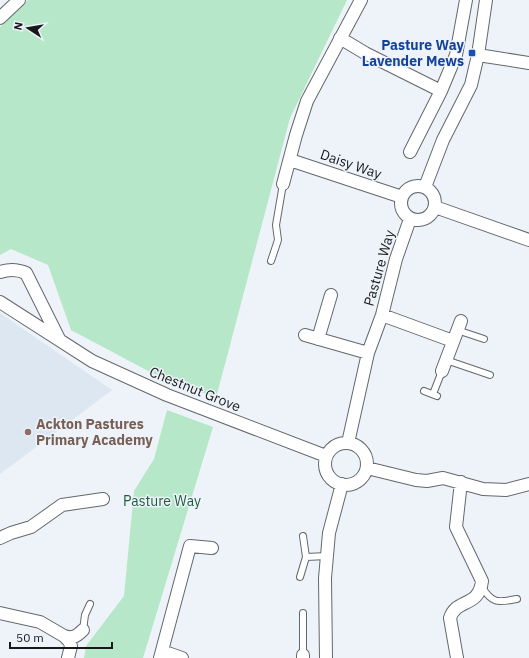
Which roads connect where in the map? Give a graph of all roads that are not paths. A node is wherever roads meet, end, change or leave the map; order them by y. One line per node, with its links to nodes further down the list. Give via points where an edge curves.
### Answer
1 (19, 0): 5 (street)
2 (361, 0): 6 (street)
3 (466, 0): 9 (street, via 456,55)
4 (486, 0): 7 (street)
5 (0, 18)
6 (340, 38): 9 (street); 11 (street, via 307,101)
7 (478, 55): 8 (street); 13 (street, via 470,85)
8 (529, 63)
9 (441, 91): 10 (street)
10 (410, 152)
11 (290, 160): 12 (street); 14 (street, Daisy Way)
12 (283, 184): 18 (lane, via 276,225 278,240)
13 (425, 187): 14 (street, via 408,188); 15 (street, via 432,192)
14 (402, 197): 16 (street, via 401,207)
15 (435, 207): 16 (street, via 424,220); 17 (street)
16 (410, 218): 22 (street, Pasture Way, via 396,259)
17 (529, 240)
18 (271, 261)
19 (0, 272): 25 (street, Chestnut Grove, via 18,270 26,274)
20 (331, 295): 26 (street)
21 (0, 302): 25 (street, Chestnut Grove)
22 (382, 315): 23 (street); 28 (street, Pasture Way)
23 (457, 331): 27 (lane); 29 (street)
24 (305, 335): 26 (street)
25 (59, 339): 33 (street, Chestnut Grove, via 92,361 167,395)
26 (318, 339): 28 (street)
27 (484, 339)
28 (368, 353): 32 (street, Pasture Way)
29 (444, 365): 30 (lane); 31 (lane, via 435,395)
30 (490, 375)
31 (424, 390)
32 (348, 443): 33 (street, via 335,445); 34 (street, via 354,444 364,453)
33 (326, 456): 36 (street, via 325,468 328,475)
34 (367, 468): 35 (street, via 416,480 443,478); 36 (street, via 361,479 355,483)
35 (461, 482): 37 (street, via 483,489 506,490); 45 (street, via 456,527 482,581)
36 (342, 484): 42 (street, via 329,533)
37 (529, 484)
38 (103, 499): 40 (street, via 62,505 31,528)
39 (303, 536): 43 (lane)
40 (0, 538)
41 (212, 548): 52 (street, via 190,546)
42 (327, 556): 43 (lane); 56 (street)
43 (306, 557): 44 (lane)
44 (300, 576)
45 (482, 587): 46 (lane, via 493,600 499,602); 57 (street, via 475,598 458,606 452,612 450,618)
46 (517, 599)
47 (90, 604): 50 (lane)
48 (0, 613): 51 (street, via 40,622)
49 (303, 613): 53 (lane)
50 (83, 630): 51 (street, via 72,638)
51 (64, 636): 54 (street, via 70,646)
52 (161, 654): 55 (street)
53 (303, 656)
54 (68, 658)
55 (182, 658)
56 (326, 658)
57 (457, 658)

